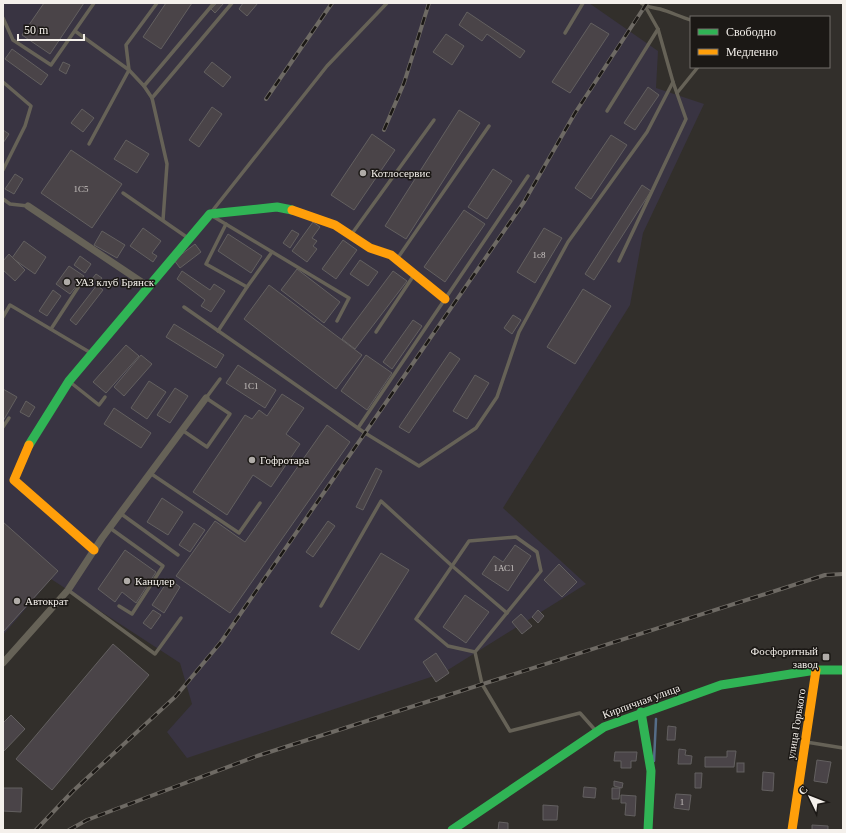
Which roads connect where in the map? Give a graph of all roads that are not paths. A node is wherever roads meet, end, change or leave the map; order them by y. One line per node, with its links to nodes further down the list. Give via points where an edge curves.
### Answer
1 (94, 3): 12 (lane)
2 (157, 3): 15 (lane, via 126,45)
3 (214, 3): 18 (lane)
4 (232, 3): 20 (lane)
5 (387, 3): 30 (lane, via 327,66)
6 (583, 3): 13 (lane)
7 (641, 3): 8 (lane)
8 (646, 6): 10 (lane); 11 (lane)
9 (3, 18): 12 (lane, via 13,40 51,65)
10 (690, 20)
11 (658, 29): 17 (lane); 21 (lane)
12 (75, 31): 15 (lane)
13 (565, 33)
14 (697, 68): 19 (lane)
15 (129, 70): 18 (lane); 24 (lane)
16 (3, 82): 25 (lane, via 30,106 25,126)
17 (673, 82): 19 (lane); 56 (lane, via 647,132 568,242 519,332 497,397 476,428 419,466)
18 (144, 86): 20 (lane)
19 (677, 93): 37 (lane, via 686,119)
20 (152, 98): 31 (lane, via 167,164)
21 (606, 111)
22 (434, 120): 33 (lane)
23 (489, 126): 36 (lane)
24 (89, 144)
25 (3, 170)
26 (528, 176): 42 (lane)
27 (124, 193): 31 (lane)
28 (3, 199): 29 (lane, via 10,204)
29 (28, 206): 40 (street)
30 (210, 214): 32 (lane); 33 (street, via 277,207 300,211 335,225); 34 (street)
31 (162, 220): 34 (lane)
32 (226, 224): 35 (lane); 41 (lane, via 206,264)
33 (351, 235): 36 (street, via 370,248)
34 (189, 238): 40 (street)
35 (272, 252): 41 (lane); 45 (lane, via 349,298)
36 (396, 260): 38 (street)
37 (619, 261)
38 (415, 274): 42 (street); 48 (lane)
39 (80, 286): 46 (lane)
40 (149, 287): 49 (street)
41 (247, 288): 47 (lane)
42 (445, 299): 56 (lane)
43 (184, 307): 47 (lane)
44 (3, 317): 46 (lane, via 10,305)
45 (337, 321)
46 (51, 330): 49 (lane)
47 (218, 331): 56 (lane)
48 (376, 332)
49 (93, 354): 51 (street)
50 (220, 378): 53 (lane)
51 (70, 381): 52 (lane, via 99,405); 62 (street, via 58,396 18,466 14,480)
52 (105, 397)
53 (206, 398): 57 (street); 57 (lane, via 230,414 207,447)
54 (9, 418): 55 (lane)
55 (3, 427)
56 (358, 428)
57 (182, 430): 58 (street)
58 (150, 473): 59 (lane, via 239,533); 60 (street)
59 (260, 503)
60 (120, 513): 61 (street); 63 (lane)
61 (110, 528): 62 (street); 66 (lane, via 163,566 132,614)
62 (94, 550): 65 (street)
63 (178, 555)
64 (451, 566): 67 (lane, via 381,501); 68 (lane); 68 (lane, via 469,541 516,537 536,552 541,571); 70 (lane, via 416,619 448,646)
65 (68, 590): 69 (lane, via 155,654); 71 (street)
66 (119, 606)
67 (321, 606)
68 (507, 613): 70 (lane)
69 (181, 618)
70 (475, 652): 75 (lane, via 482,684 510,731 580,712)
71 (4, 659)
72 (816, 670): 73 (street, Кирпичная улица); 74 (street, Кирпичная улица, via 721,686); 76 (street, улица Горького)
73 (843, 670)
74 (641, 712): 75 (street, Кирпичная улица); 79 (street, via 651,772)
75 (596, 732): 78 (street, Кирпичная улица)
76 (805, 742): 77 (lane); 80 (street, улица Горького)
77 (843, 748)
78 (452, 830)
79 (648, 830)
80 (792, 830)

